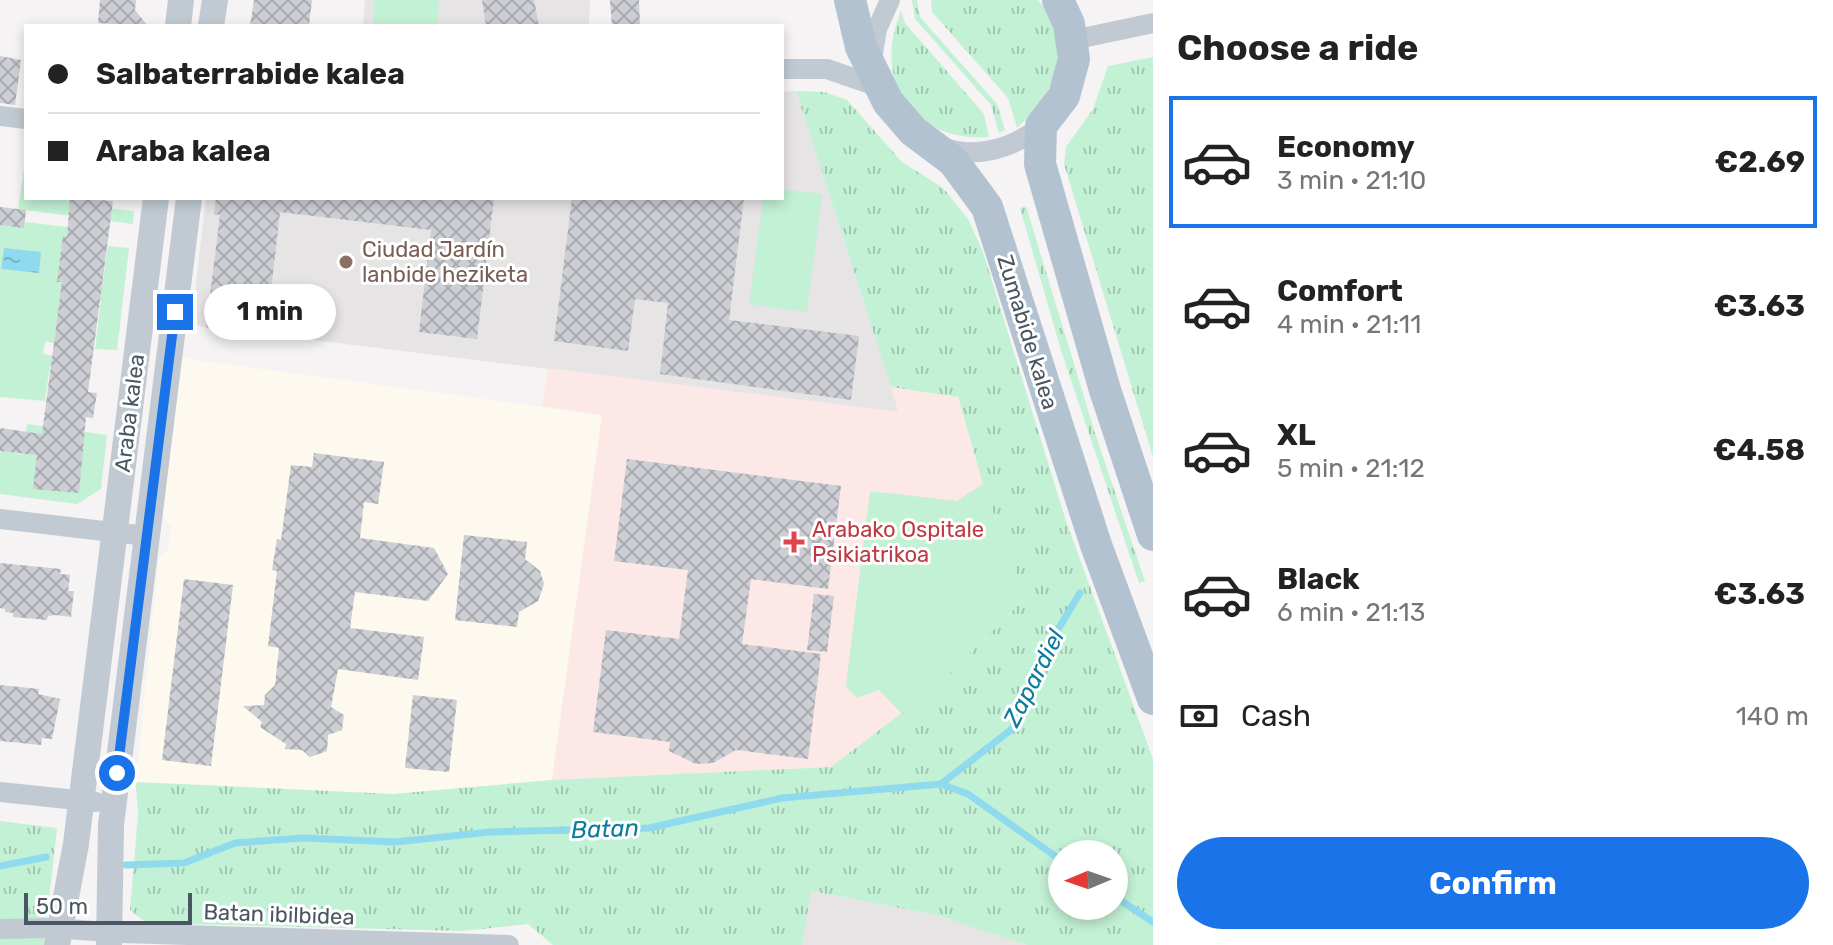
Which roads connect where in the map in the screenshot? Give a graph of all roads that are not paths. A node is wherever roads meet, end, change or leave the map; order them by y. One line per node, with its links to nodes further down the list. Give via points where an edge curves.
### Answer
1 (181, 0): 7 (street)
2 (215, 0): 8 (street)
3 (850, 0): 11 (main road, Zumabide kalea)
4 (890, 0): 11 (street, via 877,29)
5 (1058, 0): 9 (main road)
6 (1153, 23): 9 (street)
7 (178, 24)
8 (211, 24)
9 (1073, 40): 14 (main road, via 1071,78)
10 (784, 69): 11 (street)
11 (874, 77): 15 (main road, Zumabide kalea, via 899,118)
12 (0, 116): 13 (street)
13 (24, 119)
14 (1041, 126): 15 (street, via 1000,149 982,152); 20 (main road, via 1038,146 1045,187)
15 (929, 141): 22 (main road, Zumabide kalea, via 978,192 997,232 1066,455)
16 (156, 200): 19 (street, Araba kalea)
17 (189, 200): 21 (street, Araba kalea)
18 (0, 519): 19 (street)
19 (114, 532): 21 (street); 24 (street, Araba kalea)
20 (1153, 535)
21 (147, 536): 27 (street, Araba kalea, via 111,825)
22 (1153, 699)
23 (0, 792): 24 (street)
24 (89, 801): 26 (street, Araba kalea)
25 (0, 929): 26 (street, Batan ibilbidea)
26 (58, 937): 27 (street, Batan ibilbidea)
27 (109, 939): 28 (street, Batan ibilbidea)
28 (509, 945)

